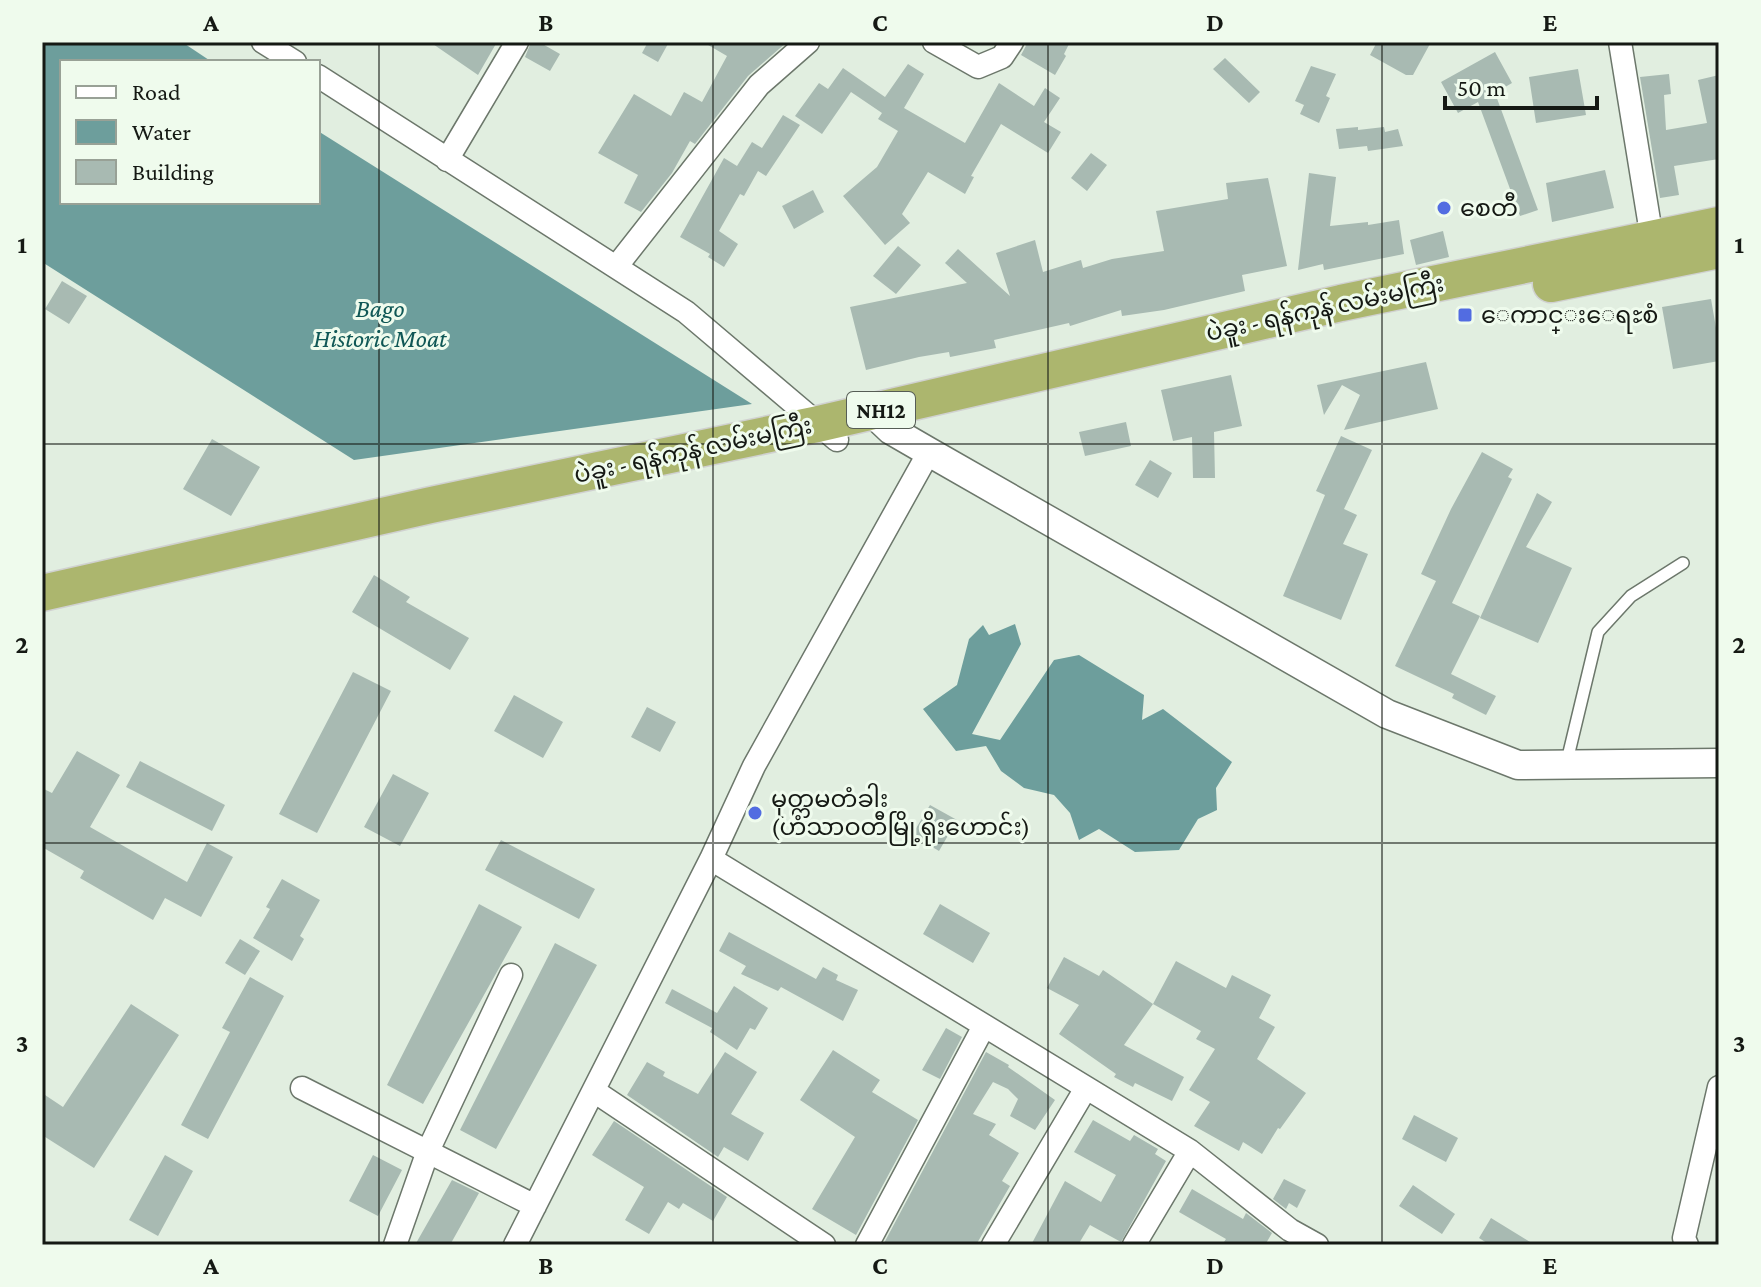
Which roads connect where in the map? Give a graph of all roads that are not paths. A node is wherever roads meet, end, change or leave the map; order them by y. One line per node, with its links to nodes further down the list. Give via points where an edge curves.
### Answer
1 (263, 42): 7 (street)
2 (517, 42): 9 (street)
3 (808, 42): 13 (street, via 759,85)
4 (934, 42): 5 (street, via 978,67 1002,57)
5 (1012, 42)
6 (1620, 42): 11 (street)
7 (292, 60)
8 (320, 77): 9 (street)
9 (447, 160): 13 (street)
10 (1719, 225): 11 (highway, ပဲခူး - ရန်ကုန် လမ်းမကြီး / NH12)
11 (1652, 239): 14 (highway, ပဲခူး - ရန်ကုန် လမ်းမကြီး / NH12, via 1341,303)
12 (1719, 250): 14 (highway, ပဲခူး - ရန်ကုန် လမ်းမကြီး / NH12)
13 (616, 267): 15 (street, via 686,312)
14 (882, 421): 15 (highway, ပဲခူး - ရန်ကုန် လမ်းမကြီး / NH12); 16 (street)
15 (827, 432): 18 (highway, ပဲခူး - ရန်ကုန် လမ်းမကြီး / NH12, via 447,502); 19 (highway, ပဲခူး - ရန်ကုန် လမ်းမကြီး / NH12)
16 (929, 452): 21 (street, via 1387,714 1518,765); 22 (street, via 754,766)
17 (1683, 563): 21 (lane, via 1631,596 1598,632)
18 (42, 593)
19 (42, 616)
20 (1719, 763): 21 (street)
21 (1566, 766)
22 (711, 859): 24 (street); 28 (street)
23 (511, 975): 29 (street)
24 (984, 1026): 27 (street); 36 (street)
25 (1719, 1087): 40 (street, via 1684,1238)
26 (302, 1088): 29 (street)
27 (1086, 1088): 30 (street); 37 (street)
28 (594, 1091): 31 (street); 35 (street)
29 (428, 1151): 31 (street); 33 (street)
30 (1190, 1151): 32 (street); 38 (street)
31 (535, 1206): 34 (street)
32 (1286, 1237): 39 (street)
33 (395, 1245)
34 (515, 1245)
35 (824, 1245)
36 (867, 1245)
37 (993, 1245)
38 (1134, 1245)
39 (1317, 1245)
40 (1687, 1245)

